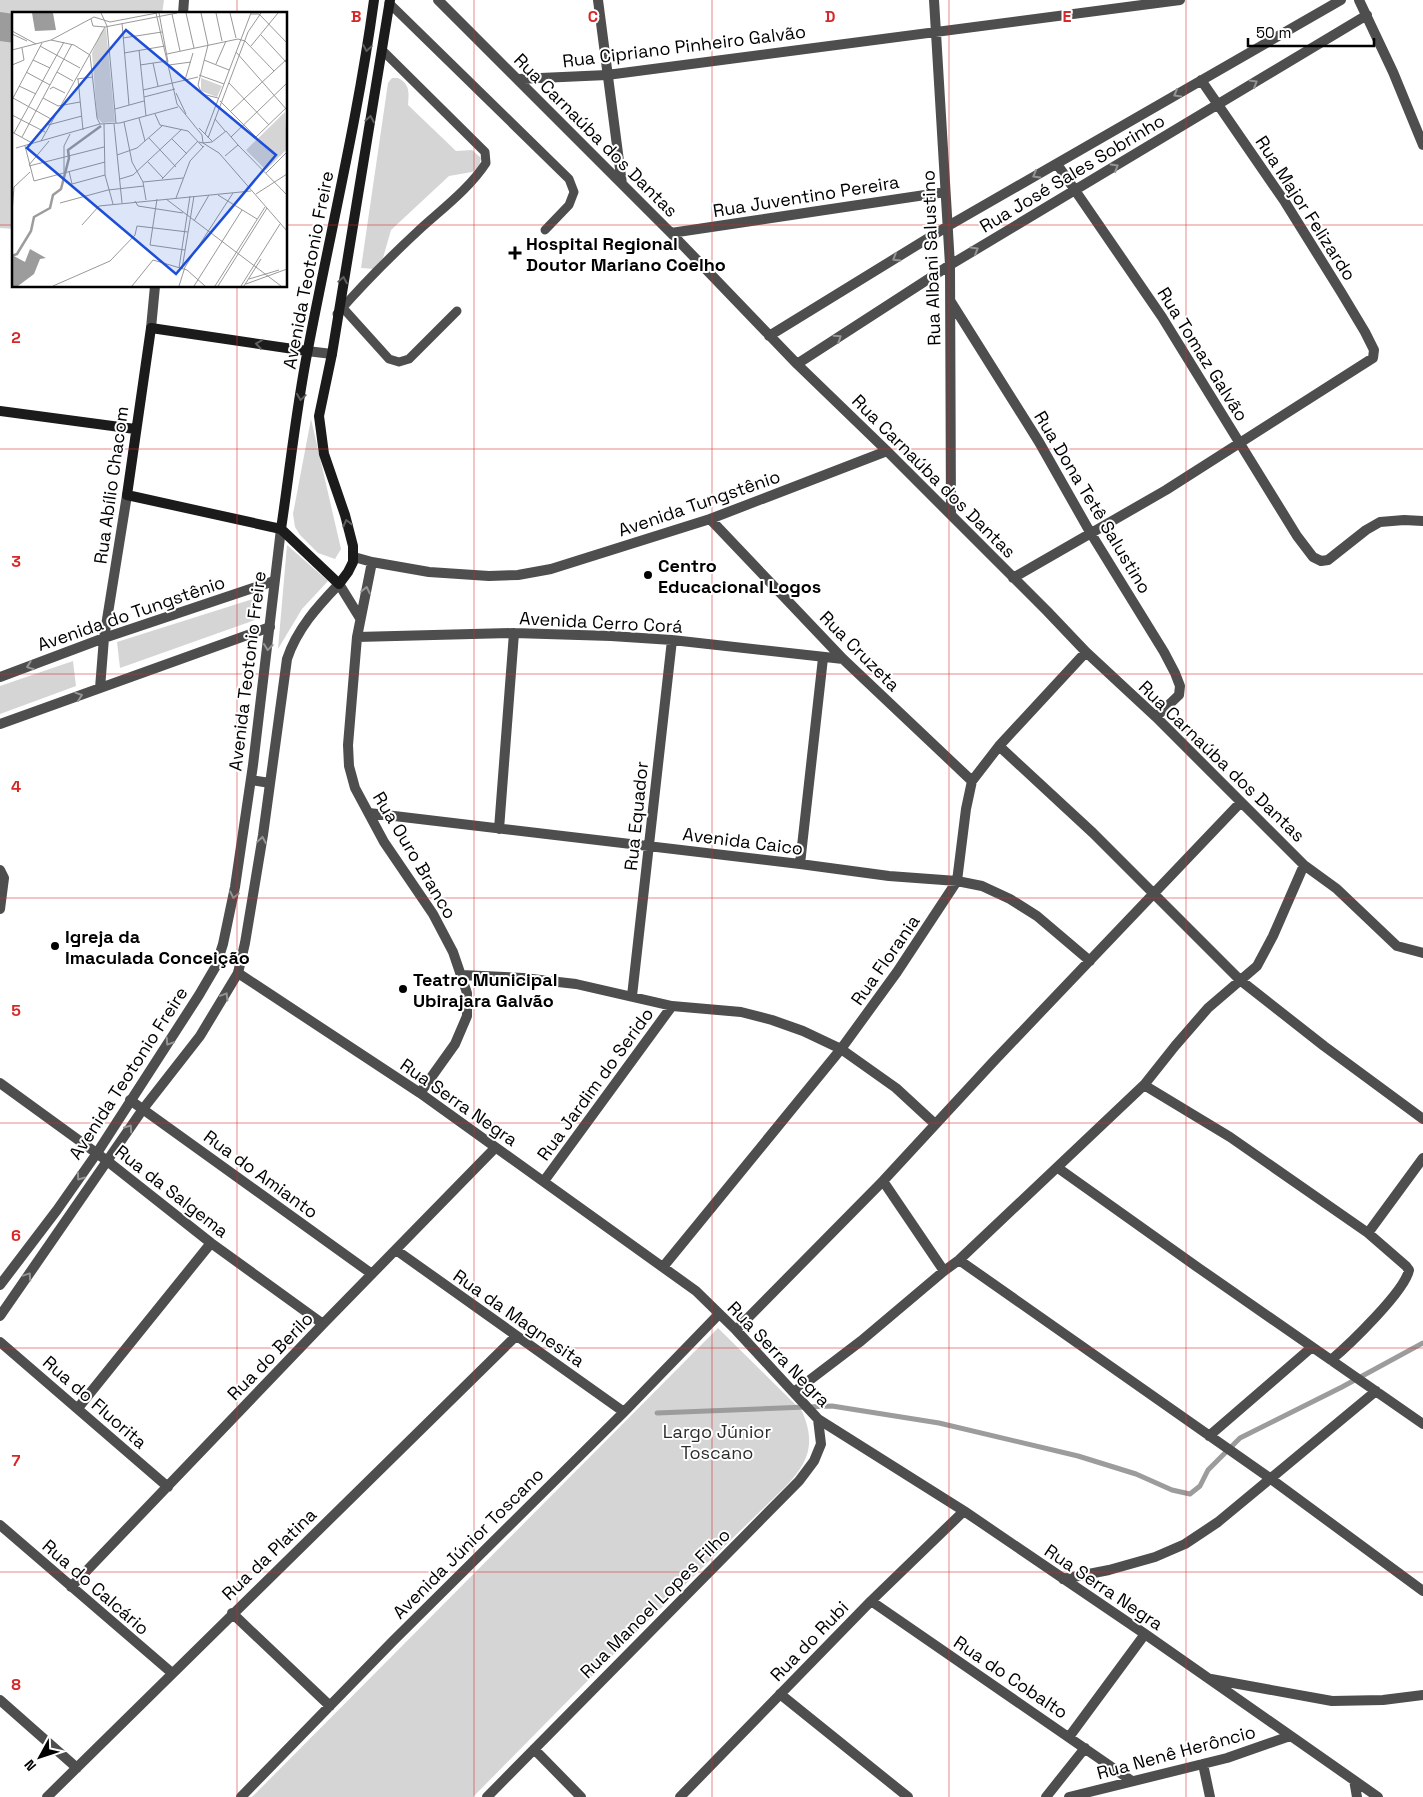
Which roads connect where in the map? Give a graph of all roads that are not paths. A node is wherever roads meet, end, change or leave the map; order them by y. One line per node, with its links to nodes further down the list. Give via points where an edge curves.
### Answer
1 (374, 0): 31 (main road, Avenida Teotonio Freire, one-way to 31, via 367,52)
2 (438, 0): 13 (street, Rua Carnaúba dos Dantas)
3 (598, 0): 12 (street)
4 (934, 0): 10 (street, Rua Albani Salustino)
5 (1180, 0): 10 (street, Rua Cipriano Pinheiro Galvão)
6 (1341, 0): 14 (street, Rua José Sales Sobrinho)
7 (1359, 0): 9 (street)
8 (390, 2): 11 (main road, Avenida Teotonio Freire); 22 (lane, via 569,179 574,192 569,204)
9 (1367, 15): 15 (street, Rua José Sales Sobrinho, one-way to 9); 16 (street)
10 (936, 31): 12 (street, Rua Cipriano Pinheiro Galvão); 20 (street, Rua Albani Salustino)
11 (382, 50): 27 (main road, Avenida Teotonio Freire, one-way to 11); 27 (lane, via 484,152 486,163 476,178 396,252)
12 (607, 75): 13 (street, Rua Cipriano Pinheiro Galvão); 18 (street)
13 (518, 79): 18 (street, Rua Carnaúba dos Dantas)
14 (1201, 80): 15 (street, Rua Major Felizardo); 17 (street, Rua José Sales Sobrinho, one-way to 17)
15 (1218, 104): 19 (street, Rua José Sales Sobrinho, one-way to 15); 36 (street, Rua Major Felizardo, via 1285,202 1374,350 1373,358)
16 (1423, 145)
17 (1056, 164): 19 (street, Rua Tomaz Galvão); 21 (street, Rua José Sales Sobrinho, one-way to 21)
18 (622, 184): 23 (street, Rua Carnaúba dos Dantas)
19 (1076, 191): 24 (street, Rua José Sales Sobrinho, one-way to 19); 36 (street, Rua Tomaz Galvão, via 1162,317)
20 (945, 192): 21 (street, Rua Albani Salustino); 23 (street, Rua Juventino Pereira)
21 (948, 226): 24 (street, Rua Albani Salustino); 30 (street, Rua José Sales Sobrinho, one-way to 30)
22 (545, 230)
23 (671, 233): 30 (street, Rua Carnaúba dos Dantas)
24 (950, 265): 26 (street, Rua Albani Salustino); 33 (street, Rua José Sales Sobrinho, one-way to 24)
25 (156, 288): 29 (street, Rua Abílio Chacom)
26 (950, 302): 39 (street, Rua Albani Salustino); 43 (street, Rua Dona Tetê Salustino, via 1039,442)
27 (340, 311): 28 (lane, via 389,359 399,362 408,359); 32 (main road, Avenida Teotonio Freire)
28 (457, 311)
29 (151, 328): 31 (main road, one-way to 29); 35 (main road, Rua Abílio Chacom)
30 (769, 336): 33 (street, Rua Carnaúba dos Dantas)
31 (307, 351): 32 (street); 42 (main road, Avenida Teotonio Freire, one-way to 42)
32 (332, 354): 44 (main road, Avenida Teotonio Freire, one-way to 32, via 345,515 324,454 319,416)
33 (797, 364): 37 (street, Rua Carnaúba dos Dantas)
34 (0, 411): 35 (main road)
35 (135, 430): 38 (main road, Rua Abílio Chacom)
36 (1240, 444): 41 (street, Rua Tomaz Galvão, via 1297,536 1313,557 1321,561 1328,560 1380,522); 43 (street)
37 (887, 451): 39 (street, Rua Carnaúba dos Dantas); 40 (street, Avenida Tungstênio)
38 (127, 495): 42 (main road); 53 (street, Rua Abílio Chacom)
39 (951, 515): 46 (street, Rua Carnaúba dos Dantas)
40 (710, 519): 45 (street, Avenida Tungstênio, via 551,569 518,575 429,572); 57 (street, Rua Cruzeta)
41 (1423, 521)
42 (281, 529): 47 (street, Avenida Teotonio Freire); 48 (main road)
43 (1090, 532): 46 (street); 60 (street, Rua Dona Tetê Salustino, via 1140,610 1180,686 1179,695)
44 (354, 557): 45 (street, Avenida Tungstênio); 48 (main road, Avenida Teotonio Freire)
45 (372, 562): 49 (street, Rua Ouro Branco, one-way to 45)
46 (1012, 578): 55 (street, Rua Carnaúba dos Dantas)
47 (274, 581): 50 (street, Avenida Teotonio Freire); 53 (street, Avenida do Tungstênio)
48 (339, 584): 49 (street); 65 (street, Avenida Teotonio Freire, via 308,618 292,644)
49 (360, 618): 52 (street, Rua Ouro Branco)
50 (270, 628): 59 (street); 63 (street, Avenida Teotonio Freire, one-way to 63)
51 (514, 633): 52 (street, Avenida Cerro Corá); 54 (street, Avenida Cerro Corá); 68 (street)
52 (357, 637): 67 (street, Rua Ouro Branco, via 348,745 355,788)
53 (104, 638): 58 (street, Avenida do Tungstênio, one-way to 58); 59 (street, Rua Abílio Chacom)
54 (672, 640): 56 (street, Avenida Cerro Corá); 69 (street, Rua Equador)
55 (1086, 652): 60 (street, Rua Carnaúba dos Dantas); 62 (street, Rua Florania)
56 (823, 658): 57 (street, Avenida Cerro Corá); 70 (street)
57 (843, 659): 64 (street, Rua Cruzeta)
58 (0, 677)
59 (100, 688): 61 (street, one-way to 59)
60 (1156, 717): 66 (street, Rua Carnaúba dos Dantas)
61 (0, 724)
62 (999, 746): 64 (street, Rua Florania); 74 (street)
63 (251, 780): 65 (street); 87 (street, Avenida Teotonio Freire, one-way to 87, via 235,887 216,966)
64 (972, 781): 73 (street, Rua Florania)
65 (270, 783): 78 (street, Avenida Teotonio Freire, one-way to 65, via 246,942)
66 (1241, 802): 71 (street, Rua Carnaúba dos Dantas); 74 (street)
67 (369, 814): 68 (street, Avenida Caico); 79 (street, Rua Ouro Branco, via 433,914)
68 (499, 829): 69 (street, Avenida Caico)
69 (648, 846): 70 (street, Avenida Caico); 81 (street, Rua Equador)
70 (800, 864): 73 (street, Avenida Caico)
71 (1304, 865): 76 (street, Rua Carnaúba dos Dantas, via 1337,890 1397,946); 80 (street, via 1257,966)
72 (0, 870): 75 (street, via 4,878)
73 (957, 881): 77 (street, Avenida Caico, via 982,886 1010,898 1037,916); 83 (street, Rua Florania)
74 (1155, 894): 77 (street); 80 (street)
75 (0, 909)
76 (1423, 952)
77 (1090, 961): 90 (street)
78 (238, 973): 86 (street, Rua Serra Negra); 88 (street, Avenida Teotonio Freire, one-way to 78, via 200,1036)
79 (462, 975): 81 (street, via 576,984); 86 (street, Rua Ouro Branco, via 467,993 467,1016 455,1044)
80 (1240, 980): 84 (street, via 1208,1008); 89 (street)
81 (632, 996): 82 (street)
82 (672, 1006): 83 (street, via 741,1012 803,1031); 96 (street, Rua Jardim do Serido)
83 (841, 1049): 90 (street, via 896,1088); 102 (street, Rua Florania)
84 (1144, 1085): 95 (street); 98 (street, via 1230,1137)
85 (2, 1088): 92 (street, Rua da Salgema)
86 (420, 1094): 91 (street, Rua Serra Negra)
87 (130, 1100): 88 (street, Rua do Amianto); 92 (street, Avenida Teotonio Freire)
88 (143, 1109): 94 (street, Avenida Teotonio Freire, one-way to 88); 104 (street, Rua do Amianto)
89 (1423, 1119)
90 (935, 1124): 97 (street)
91 (495, 1148): 96 (street, Rua Serra Negra); 100 (street, Rua do Berilo)
92 (97, 1153): 94 (street, Rua da Salgema); 105 (street, Avenida Teotonio Freire, one-way to 105)
93 (1423, 1158): 98 (street)
94 (106, 1160): 99 (street, Rua da Salgema); 107 (street, Avenida Teotonio Freire, one-way to 94)
95 (1058, 1168): 101 (street); 112 (street)
96 (544, 1181): 102 (street, Rua Serra Negra)
97 (883, 1181): 103 (street); 109 (street)
98 (1368, 1233): 113 (street, via 1406,1266 1408,1276 1364,1329)
99 (211, 1243): 108 (street, Rua da Salgema); 116 (street)
100 (396, 1250): 104 (street, Rua do Berilo); 110 (street, Rua da Magnesita)
101 (959, 1260): 103 (street); 120 (street)
102 (663, 1268): 106 (street, Rua Serra Negra, via 696,1291)
103 (944, 1270): 115 (street, via 861,1341)
104 (372, 1274): 108 (street, Rua do Berilo)
105 (0, 1285)
106 (719, 1314): 109 (street, Rua Serra Negra); 117 (street, Avenida Júnior Toscano)
107 (0, 1316)
108 (323, 1324): 122 (street, Rua do Berilo)
109 (736, 1330): 115 (street, Rua Serra Negra)
110 (516, 1336): 117 (street, Rua da Magnesita); 129 (street, Rua da Platina)
111 (0, 1342): 116 (street, Rua do Fluorita)
112 (1312, 1347): 113 (street); 120 (street)
113 (1331, 1360): 114 (street)
114 (1376, 1391): 119 (street); 121 (street)
115 (794, 1392): 118 (street, Rua Serra Negra)
116 (78, 1408): 122 (street, Rua do Fluorita)
117 (624, 1412): 136 (street, Avenida Júnior Toscano)
118 (818, 1419): 123 (street, Rua Serra Negra); 140 (street, Rua Manoel Lopes Filho, via 821,1444 814,1461 799,1481)
119 (1423, 1424)
120 (1209, 1436): 121 (street)
121 (1271, 1479): 125 (street, via 1185,1544 1155,1557 1109,1570); 127 (street)
122 (168, 1487): 126 (street, Rua do Berilo)
123 (964, 1511): 125 (street, Rua Serra Negra); 128 (street, Rua do Rubi)
124 (0, 1525): 126 (street, Rua do Calcário)
125 (1063, 1578): 130 (street, Rua Serra Negra)
126 (71, 1587): 131 (street, Rua do Calcário)
127 (1423, 1591)
128 (871, 1601): 133 (street, Rua do Rubi); 138 (street, Rua do Cobalto)
129 (232, 1613): 131 (street, Rua da Platina); 136 (street)
130 (1145, 1634): 132 (street, Rua Serra Negra); 138 (street)
131 (172, 1673): 142 (street, Rua da Platina)
132 (1208, 1678): 134 (street, via 1332,1701); 137 (street, Rua Serra Negra)
133 (780, 1694): 149 (street, Rua do Rubi); 150 (street)
134 (1423, 1695)
135 (0, 1700): 142 (street)
136 (330, 1706): 146 (street, Avenida Júnior Toscano)
137 (1290, 1736): 141 (street, Rua Nenê Herôncio); 143 (street, Rua Serra Negra)
138 (1069, 1737): 139 (street, Rua do Cobalto)
139 (1085, 1748): 144 (street, Rua do Cobalto); 151 (street)
140 (534, 1749): 147 (street, Rua Manoel Lopes Filho); 148 (street)
141 (1203, 1764): 144 (street, Rua Nenê Herôncio); 153 (street)
142 (78, 1768): 145 (street, Rua da Platina)
143 (1354, 1780): 154 (street); 155 (street, Rua Serra Negra)
144 (1132, 1781): 152 (street, Rua Nenê Herôncio)
145 (47, 1797)
146 (241, 1797)
147 (487, 1797)
148 (582, 1797)
149 (680, 1797)
150 (908, 1797)
151 (1046, 1797)
152 (1073, 1797)
153 (1210, 1797)
154 (1357, 1797)
155 (1378, 1797)

